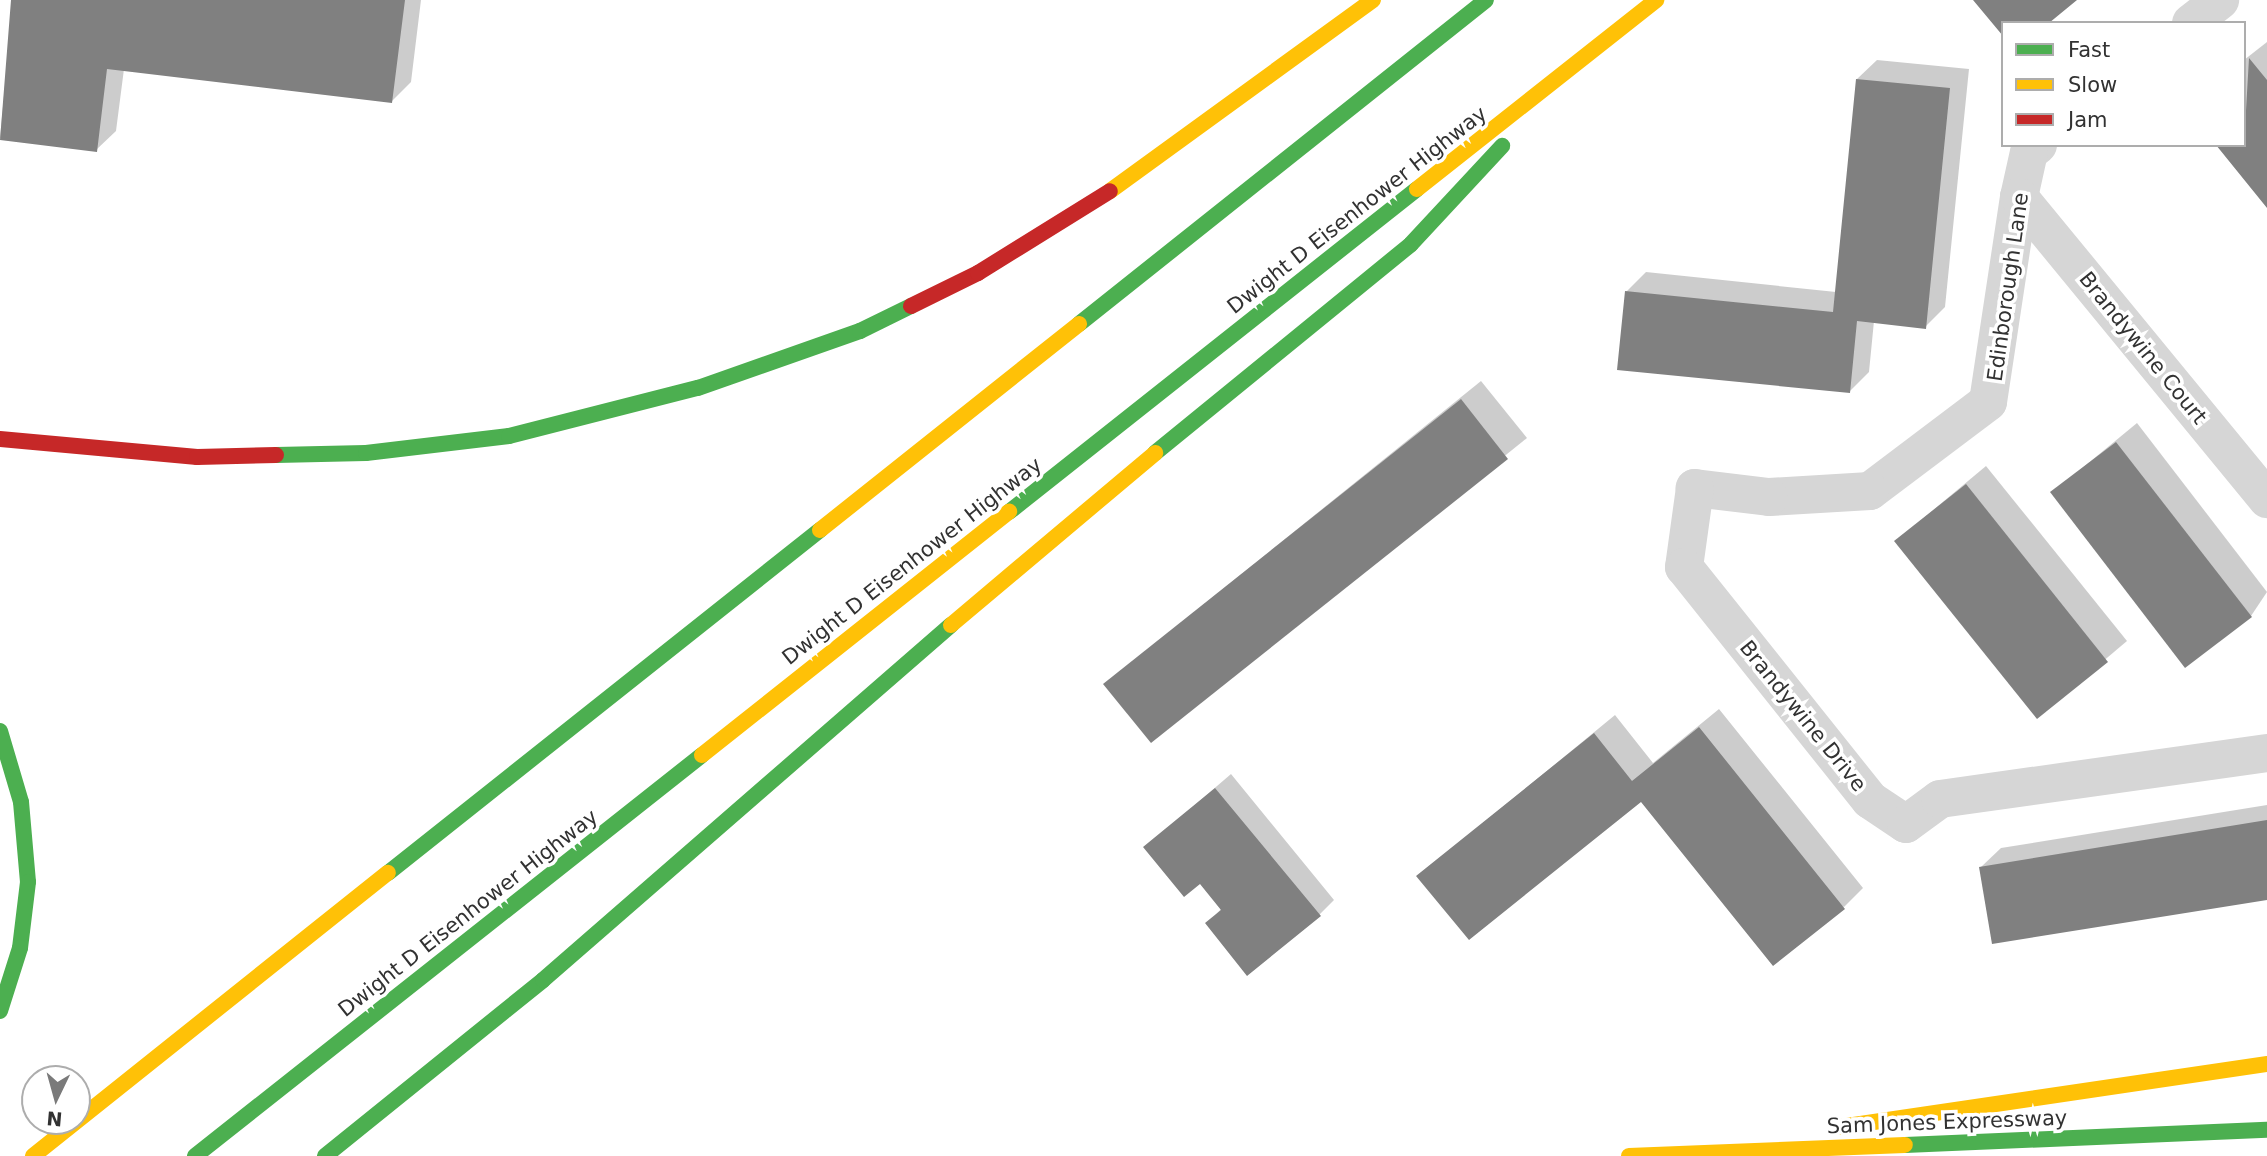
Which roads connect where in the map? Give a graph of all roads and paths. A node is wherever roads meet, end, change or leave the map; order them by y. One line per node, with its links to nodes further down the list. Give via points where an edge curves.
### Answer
1 (1373, 0): 9 (highway, via 1123,183 970,278 860,331 686,392 509,436 366,453 209,458)
2 (1486, 0): 18 (highway)
3 (1656, 0): 6 (highway, Dwight D Eisenhower Highway)
4 (2220, 0): 5 (street)
5 (2194, 21)
6 (1587, 55): 19 (highway, Dwight D Eisenhower Highway); 20 (highway, via 1411,244 1016,569 543,980)
7 (2035, 147): 8 (street, Edinborough Lane, via 2029,152)
8 (2019, 197): 10 (street, Edinborough Lane, via 1988,402 1870,491 1769,497); 11 (street, Brandywine Court)
9 (0, 439)
10 (1695, 488): 13 (street, Brandywine Drive, via 1684,567 1870,800 1906,824 1940,799)
11 (2267, 499)
12 (0, 731): 14 (highway, via 21,802 28,882 20,948)
13 (2267, 753)
14 (0, 1011)
15 (2267, 1064): 17 (highway)
16 (2267, 1130): 17 (highway, Sam Jones Expressway)
17 (1671, 1154): 21 (highway, Sam Jones Expressway)
18 (33, 1156)
19 (195, 1156)
20 (325, 1156)
21 (1629, 1156)

